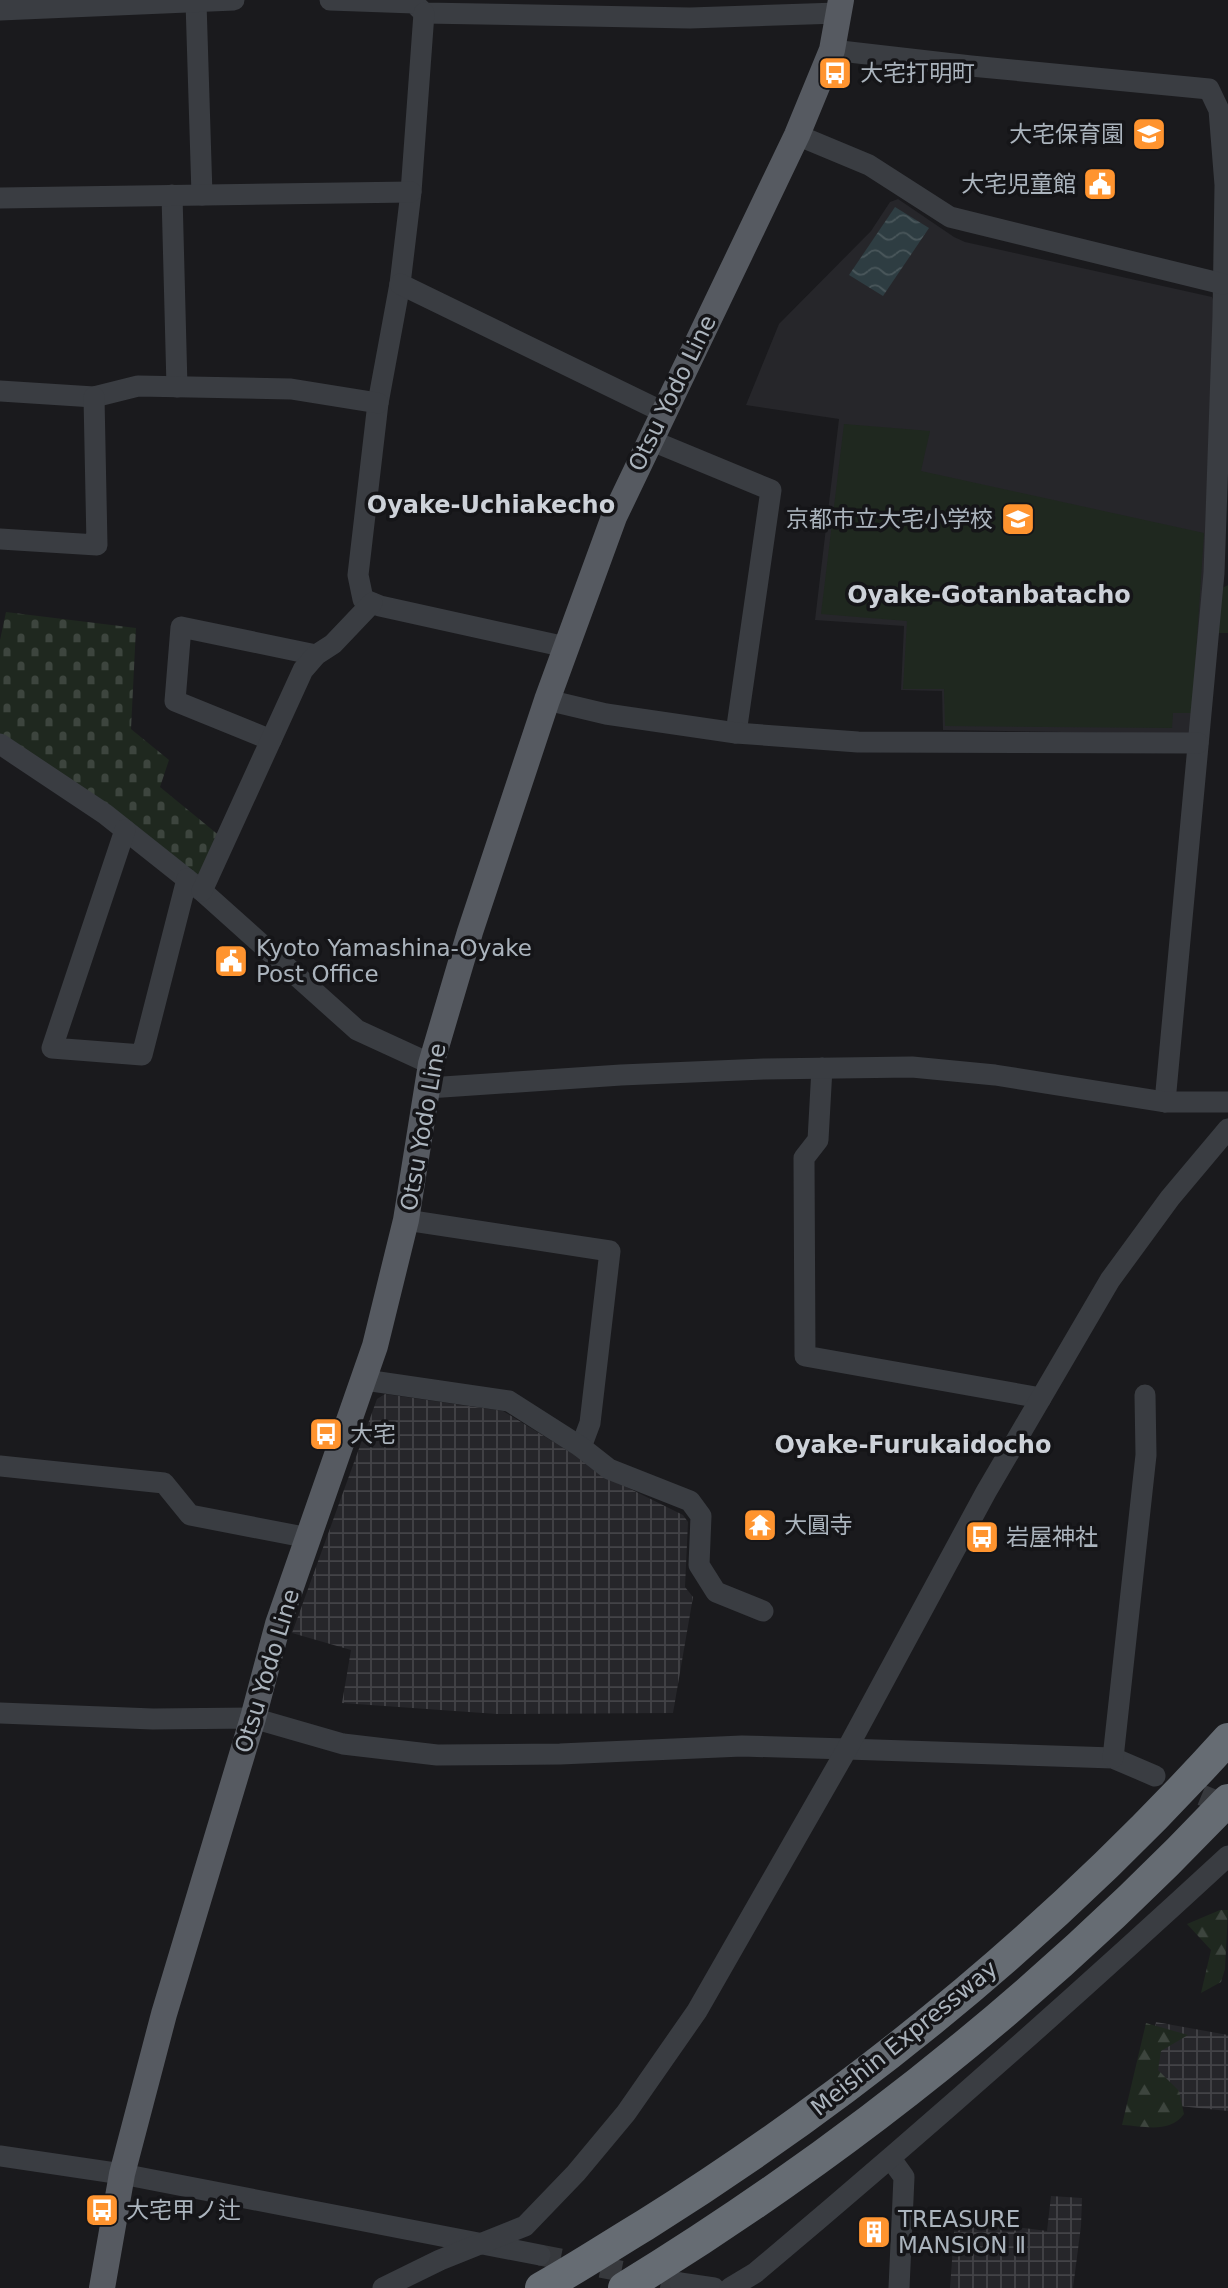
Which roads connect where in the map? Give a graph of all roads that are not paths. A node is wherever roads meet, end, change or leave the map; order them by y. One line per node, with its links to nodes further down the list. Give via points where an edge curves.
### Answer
1 (234, 0): 3 (street)
2 (330, 0): 5 (street)
3 (196, 2): 4 (street); 12 (street)
4 (54, 4): 7 (street)
5 (417, 5): 6 (street, via 690,18); 10 (street)
6 (840, 6): 8 (main road, Otsu Yodo Line)
7 (0, 10)
8 (832, 50): 9 (main road, Otsu Yodo Line); 15 (street, via 1209,89 1219,110 1224,175)
9 (797, 135): 15 (street, via 869,165 950,217); 21 (main road, Otsu Yodo Line)
10 (411, 192): 12 (street); 14 (street)
11 (172, 195): 12 (street); 13 (street); 17 (street)
12 (202, 195)
13 (0, 198)
14 (400, 284): 20 (street); 21 (street)
15 (1223, 284): 16 (street)
16 (1226, 316): 24 (street)
17 (177, 387): 19 (street, via 138,386); 20 (street, via 291,389)
18 (0, 391): 19 (street)
19 (94, 397): 23 (street, via 97,545)
20 (378, 403): 25 (street, via 358,575 363,599)
21 (663, 412): 22 (main road, Otsu Yodo Line)
22 (650, 440): 26 (main road, Otsu Yodo Line, via 614,517); 29 (street, via 771,490)
23 (0, 539)
24 (1221, 573): 31 (street)
25 (372, 603): 26 (street); 27 (street, via 333,644)
26 (566, 647): 28 (main road, Otsu Yodo Line)
27 (316, 655): 30 (street, via 303,670); 30 (street, via 181,627 174,701)
28 (547, 700): 29 (street, via 606,714); 36 (main road, Otsu Yodo Line, via 470,932)
29 (736, 733): 31 (street, via 858,742)
30 (271, 740): 34 (street)
31 (1198, 743): 37 (street)
32 (0, 744): 33 (street)
33 (125, 830): 34 (street); 34 (street, via 52,1048 142,1055)
34 (194, 885): 36 (street, via 358,1030)
35 (822, 1068): 36 (street); 37 (street, via 912,1067 995,1075); 43 (street, via 818,1140 804,1158 805,1356)
36 (429, 1076): 40 (main road, Otsu Yodo Line)
37 (1165, 1102): 38 (street)
38 (1228, 1102)
39 (1228, 1129): 43 (street, via 1110,1280)
40 (406, 1220): 41 (main road, Otsu Yodo Line); 44 (street, via 610,1251 590,1423)
41 (365, 1380): 44 (street, via 509,1401); 46 (main road, Otsu Yodo Line)
42 (1145, 1395): 52 (street, via 1146,1455)
43 (1041, 1398): 51 (street)
44 (581, 1447): 47 (street, via 609,1469 690,1501 701,1516 699,1565 716,1592)
45 (0, 1466): 46 (street, via 164,1483 190,1515)
46 (309, 1538): 49 (main road, Otsu Yodo Line, via 278,1624)
47 (763, 1611)
48 (0, 1713): 49 (street)
49 (253, 1718): 51 (street, via 343,1744 437,1755 742,1746); 58 (main road, Otsu Yodo Line, via 164,2014)
50 (1228, 1739): 64 (highway, Meishin Expressway, via 1172,1801 1030,1936 909,2038 697,2192)
51 (847, 1749): 52 (street); 59 (street, via 697,2011 626,2113 525,2226)
52 (1113, 1758): 53 (street)
53 (1155, 1776)
54 (1228, 1800): 65 (highway, Meishin Expressway, via 1071,1953 872,2120)
55 (1228, 1856): 57 (street)
56 (0, 2156): 58 (street)
57 (891, 2159): 67 (street, via 755,2273); 68 (street, via 904,2177)
58 (122, 2174): 59 (street); 62 (main road, Otsu Yodo Line)
59 (479, 2244): 60 (street); 63 (street)
60 (540, 2255)
61 (680, 2283): 66 (street)
62 (102, 2288)
63 (383, 2288)
64 (541, 2288)
65 (624, 2288)
66 (714, 2288)
67 (730, 2288)
68 (899, 2288)

